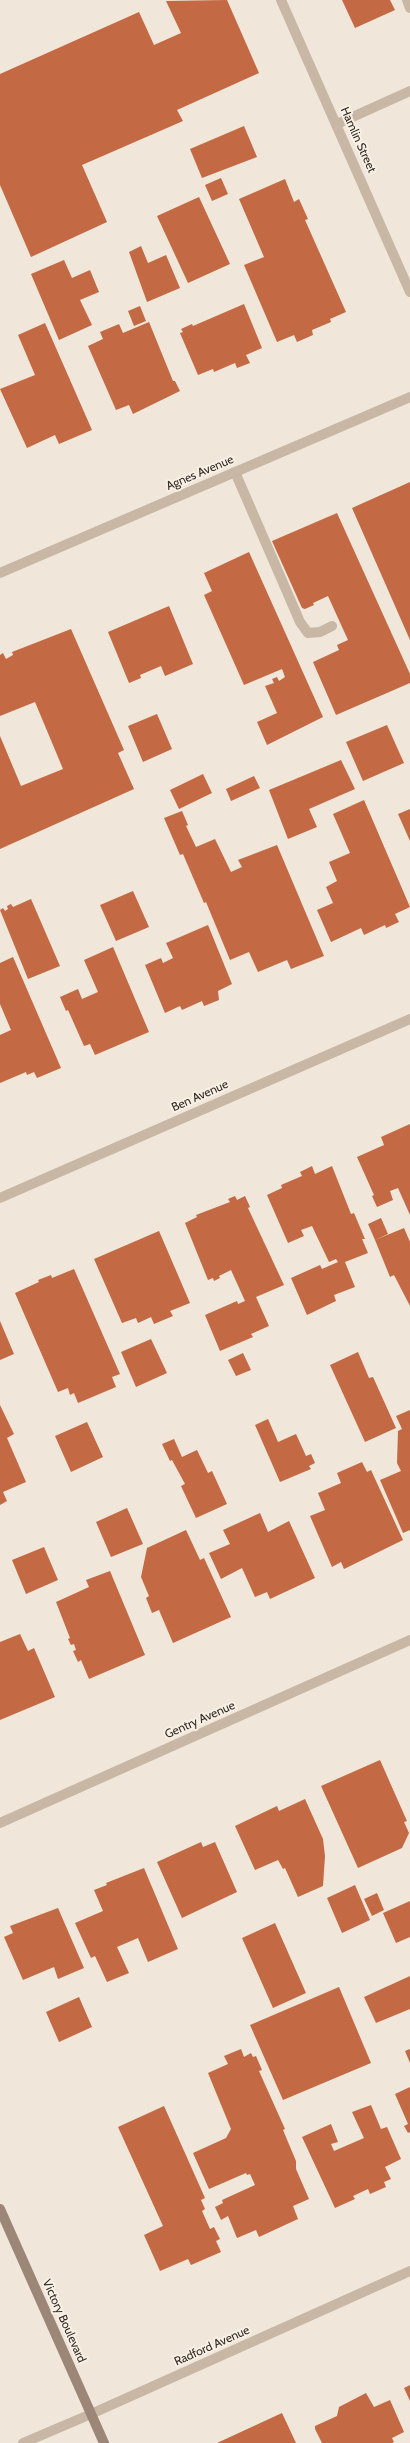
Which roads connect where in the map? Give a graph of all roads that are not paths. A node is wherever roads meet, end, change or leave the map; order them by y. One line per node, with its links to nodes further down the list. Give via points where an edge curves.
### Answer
1 (281, 0): 5 (street, Hamlin Street)
2 (407, 0): 3 (street)
3 (410, 8)
4 (410, 91): 5 (street)
5 (337, 124): 6 (street, Hamlin Street)
6 (410, 292)
7 (410, 397): 8 (street, Agnes Avenue)
8 (235, 472): 9 (street, Agnes Avenue); 10 (street, via 300,622 308,633 320,632)
9 (0, 573)
10 (332, 626)
11 (410, 1019): 12 (street, Ben Avenue)
12 (0, 1198)
13 (410, 1640): 14 (street, Gentry Avenue)
14 (0, 1822)
15 (0, 2209): 17 (main road, Victory Boulevard)
16 (410, 2271): 17 (street, Radford Avenue)
17 (91, 2414): 18 (street, Radford Avenue); 19 (main road, Victory Boulevard)
18 (23, 2443)
19 (104, 2443)

